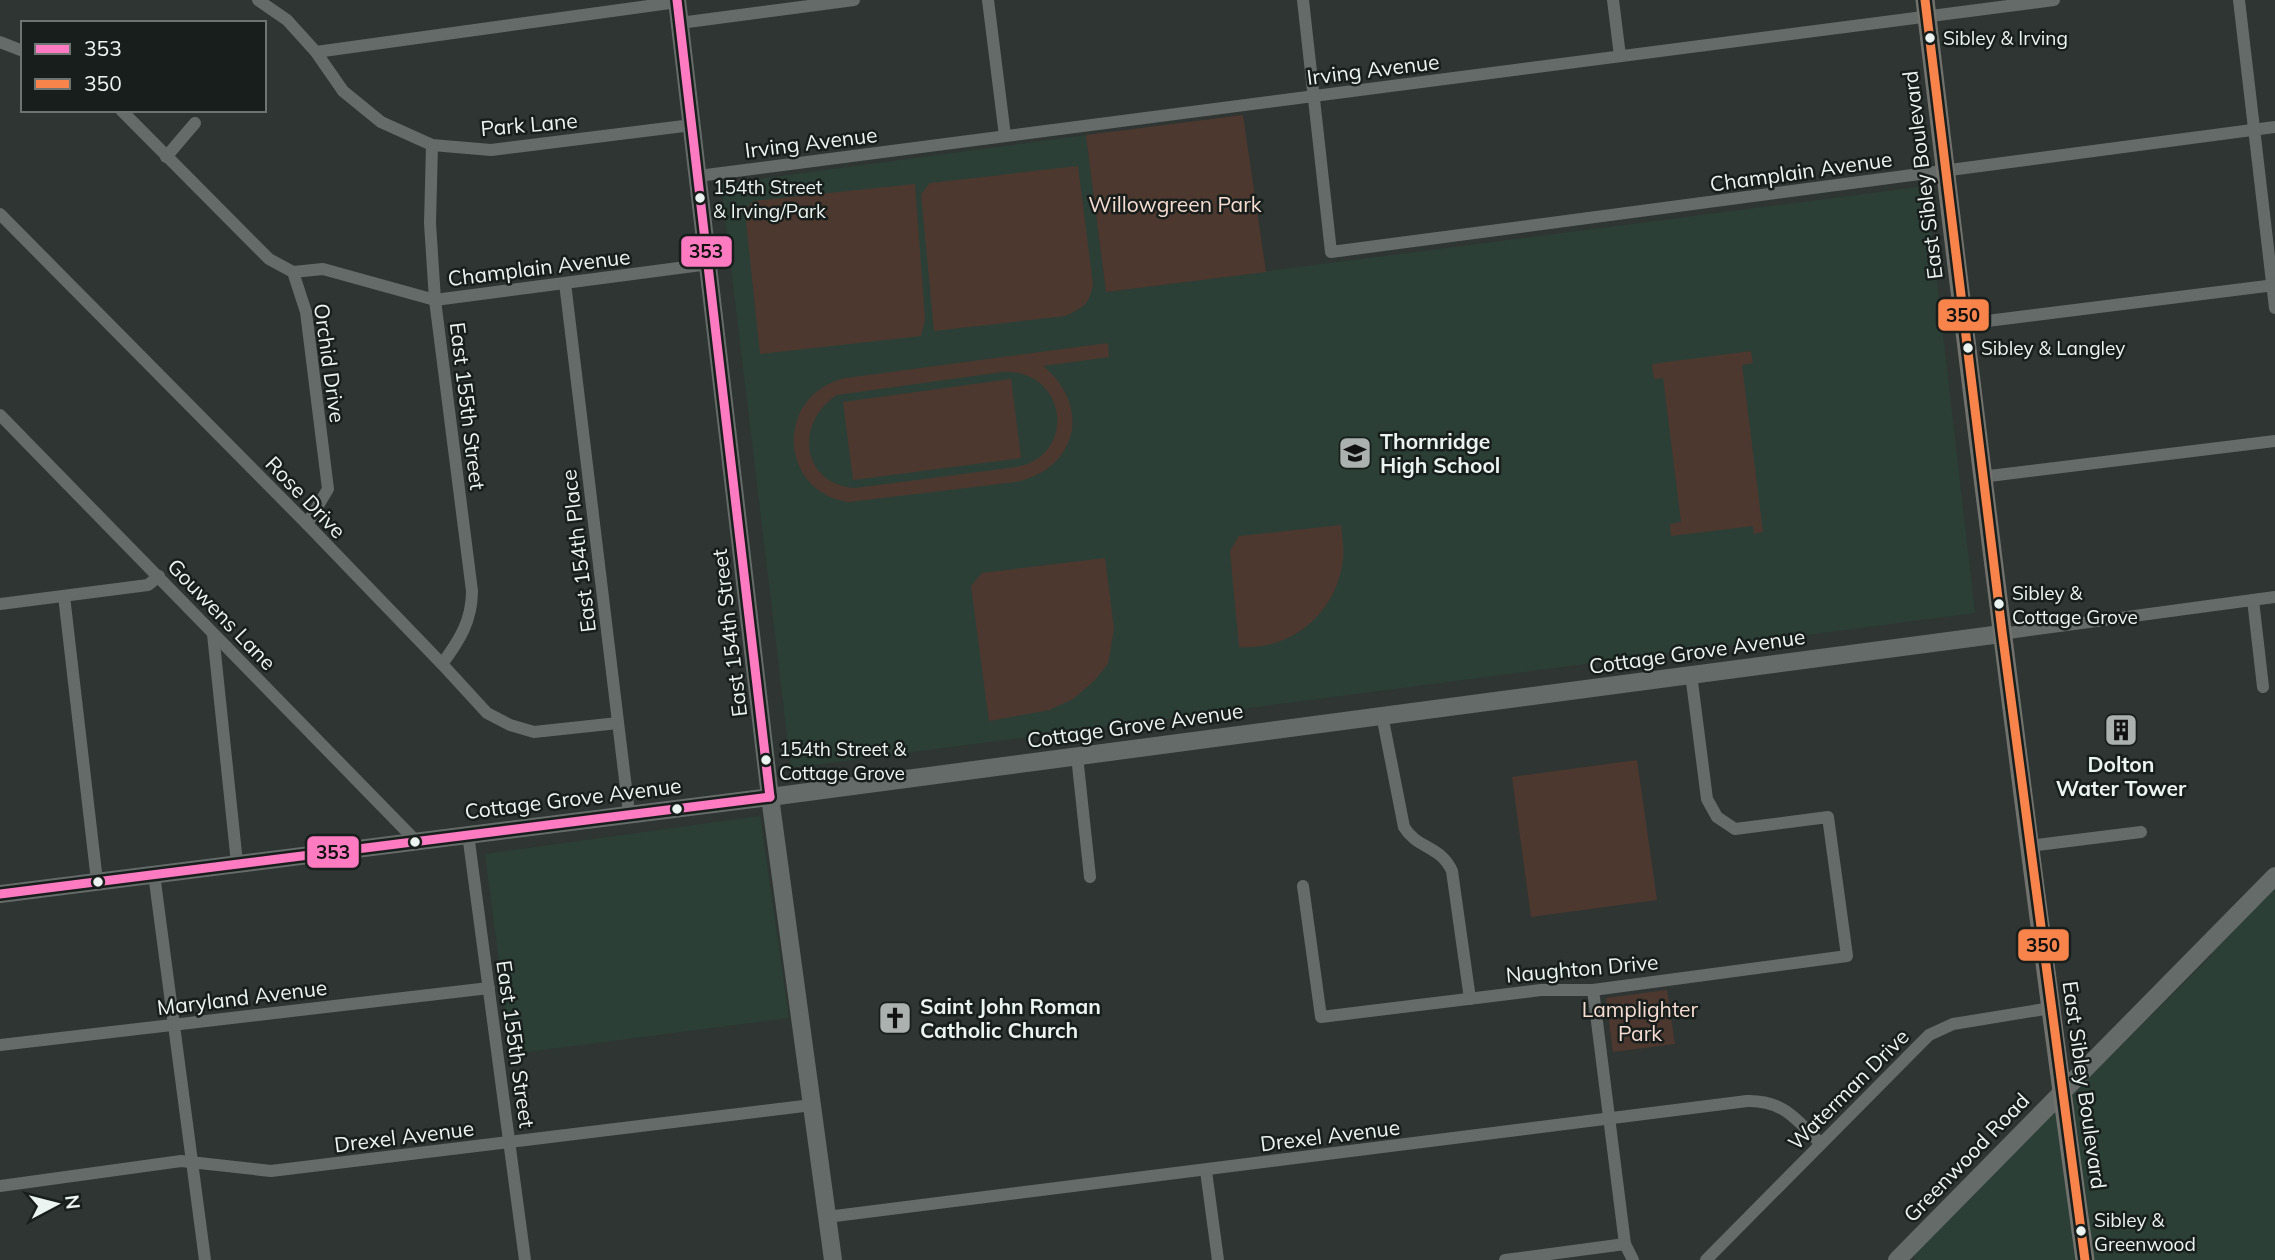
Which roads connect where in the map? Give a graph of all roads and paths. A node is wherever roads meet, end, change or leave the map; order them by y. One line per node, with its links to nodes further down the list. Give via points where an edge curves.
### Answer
1 (258, 0): 13 (street, Park Lane, via 287,20)
2 (854, 0): 10 (street)
3 (988, 0): 21 (street)
4 (1303, 0): 15 (street)
5 (1613, 0): 14 (street)
6 (2054, 0): 9 (street, Irving Avenue)
7 (2239, 0): 20 (street)
8 (677, 1): 10 (main road, East 154th Street); 13 (street)
9 (1926, 8): 14 (street, Irving Avenue); 24 (main road, East Sibley Boulevard)
10 (680, 23): 18 (main road, East 154th Street)
11 (0, 42): 12 (street)
12 (21, 50)
13 (316, 52): 22 (street, Park Lane, via 343,91 381,122)
14 (1620, 56): 15 (street, Irving Avenue)
15 (1314, 96): 21 (street, Irving Avenue); 24 (street, Champlain Avenue, via 1331,252)
16 (123, 112): 23 (street)
17 (195, 123): 23 (street)
18 (692, 125): 22 (street, Park Lane, via 491,150); 25 (main road, East 154th Street)
19 (2275, 127): 20 (street, Champlain Avenue)
20 (2255, 130): 24 (street, Champlain Avenue); 30 (street)
21 (1005, 136): 25 (street, Irving Avenue)
22 (432, 145): 31 (street, East 155th Street, via 430,223)
23 (166, 158): 28 (street, via 269,259)
24 (1944, 171): 33 (main road, East Sibley Boulevard)
25 (698, 176): 27 (main road, East 154th Street)
26 (0, 214): 37 (street, Rose Drive)
27 (709, 264): 29 (street, Champlain Avenue); 51 (main road, East 154th Street)
28 (293, 272): 31 (street, Champlain Avenue, via 323,269); 37 (street, Orchid Drive, via 306,312 328,489)
29 (565, 283): 31 (street, Champlain Avenue); 49 (street, East 154th Place)
30 (2274, 285): 32 (street); 33 (street)
31 (435, 300): 45 (street, East 155th Street, via 472,591 468,621)
32 (2275, 308)
33 (1962, 324): 36 (main road, East Sibley Boulevard)
34 (0, 415): 38 (street, Gouwens Lane)
35 (2275, 441): 36 (street)
36 (1982, 477): 44 (main road, East Sibley Boulevard)
37 (307, 524): 45 (street, Rose Drive)
38 (159, 576): 39 (street, via 148,584); 43 (street, Gouwens Lane)
39 (64, 596): 42 (street); 61 (street)
40 (2275, 597): 41 (street, Cottage Grove Avenue)
41 (2253, 600): 44 (street, Cottage Grove Avenue); 47 (street)
42 (0, 604)
43 (213, 634): 55 (street, Gouwens Lane); 57 (street)
44 (2001, 634): 46 (main road, Cottage Grove Avenue); 56 (main road, East Sibley Boulevard)
45 (442, 664): 49 (street, Rose Drive, via 486,713 510,725 534,732)
46 (1691, 674): 48 (main road, Cottage Grove Avenue); 65 (street, Naughton Drive, via 1707,799 1717,817 1735,829 1828,817 1847,956)
47 (2263, 687)
48 (1382, 715): 50 (main road, Cottage Grove Avenue); 66 (street, via 1404,827 1409,836 1447,860 1452,871)
49 (618, 723): 52 (street, East 154th Place)
50 (1077, 756): 51 (main road, Cottage Grove Avenue); 60 (street)
51 (770, 797): 52 (main road, Cottage Grove Avenue); 71 (main road, East 154th Street)
52 (629, 813): 54 (main road, Cottage Grove Avenue)
53 (2141, 832): 56 (street)
54 (468, 834): 55 (main road, Cottage Grove Avenue); 64 (street, East 155th Street)
55 (416, 841): 57 (main road, Cottage Grove Avenue)
56 (2029, 846): 67 (main road, East Sibley Boulevard)
57 (237, 863): 58 (main road, Cottage Grove Avenue)
58 (154, 874): 61 (main road, Cottage Grove Avenue); 68 (street)
59 (2275, 876): 70 (main road, Greenwood Road)
60 (1090, 877)
61 (97, 881): 63 (main road, Cottage Grove Avenue)
62 (1303, 886): 66 (street, Naughton Drive, via 1321,1017)
63 (0, 894)
64 (489, 988): 68 (street, Maryland Avenue); 73 (street, East 155th Street)
65 (1592, 990): 66 (street, Naughton Drive, via 1541,990); 72 (street)
66 (1470, 999)
67 (2051, 1008): 70 (main road, East Sibley Boulevard); 74 (street, Waterman Drive, via 1953,1024 1929,1035)
68 (174, 1025): 69 (street, Maryland Avenue); 75 (street)
69 (0, 1045)
70 (2062, 1091): 87 (main road, Greenwood Road); 88 (main road, East Sibley Boulevard)
71 (812, 1105): 73 (street, Drexel Avenue); 78 (main road, East 154th Street)
72 (1610, 1119): 74 (street, Drexel Avenue, via 1762,1101 1788,1111); 76 (street, Drexel Avenue); 79 (street)
73 (510, 1143): 75 (street, Drexel Avenue, via 271,1171); 81 (street, East 155th Street)
74 (1821, 1144): 86 (street, Waterman Drive)
75 (192, 1163): 77 (street, Drexel Avenue); 80 (street)
76 (1206, 1171): 78 (street, Drexel Avenue); 83 (street)
77 (0, 1186)
78 (827, 1217): 82 (main road, East 154th Street)
79 (1625, 1244): 84 (street); 85 (street)
80 (205, 1260)
81 (525, 1260)
82 (833, 1260)
83 (1218, 1260)
84 (1505, 1260)
85 (1633, 1260)
86 (1706, 1260)
87 (1897, 1260)
88 (2085, 1260)

